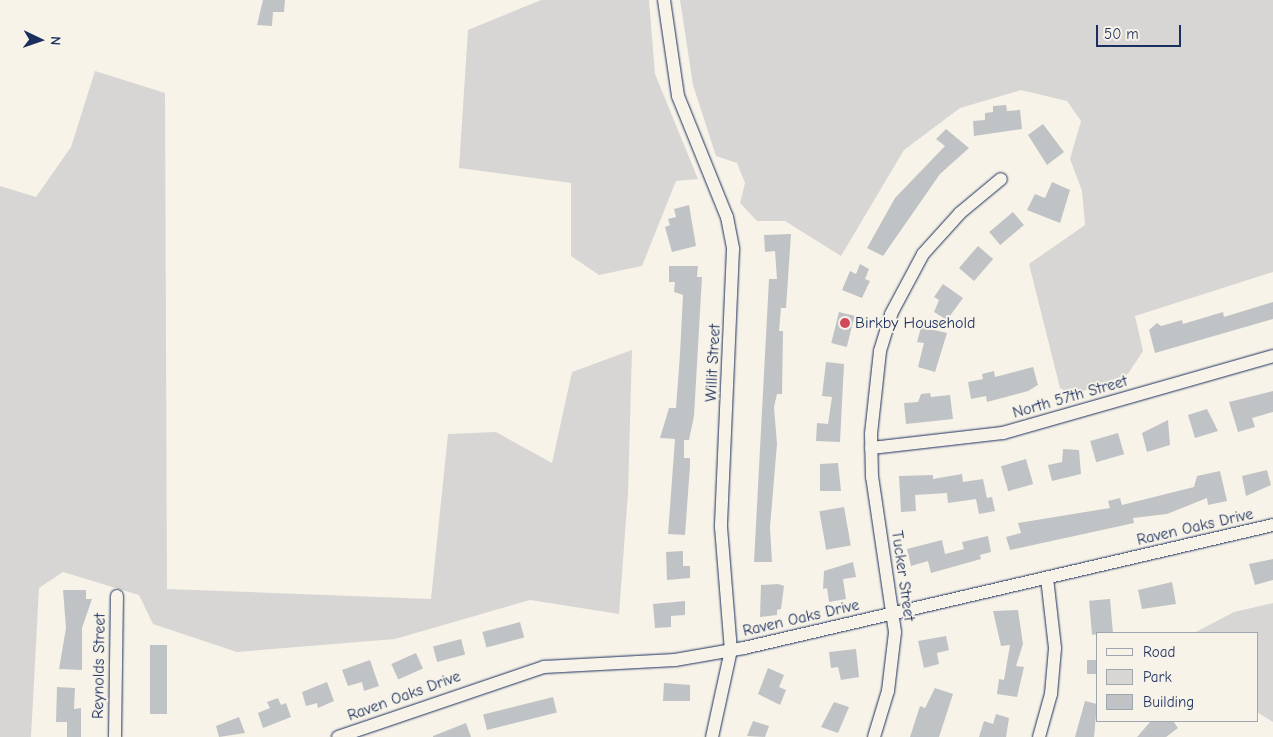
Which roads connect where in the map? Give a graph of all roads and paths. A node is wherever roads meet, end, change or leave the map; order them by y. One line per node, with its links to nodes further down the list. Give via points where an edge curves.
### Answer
1 (664, 0): 9 (street, Willit Street, via 680,105 727,217 733,249 721,527)
2 (1001, 179): 4 (street, Tucker Street, via 945,228 906,281 880,351)
3 (1273, 356): 4 (street, North 57th Street, via 1003,433)
4 (871, 448): 8 (street, Tucker Street)
5 (1273, 525): 6 (street, Raven Oaks Drive)
6 (1046, 578): 8 (street, Raven Oaks Drive); 14 (street, via 1055,648 1050,694)
7 (117, 596): 10 (street, Reynolds Street)
8 (893, 613): 9 (street, Raven Oaks Drive); 13 (street, Tucker Street, via 894,658)
9 (731, 650): 11 (street, Raven Oaks Drive, via 675,660 544,667); 12 (street, Willit Street)
10 (115, 737)
11 (338, 737)
12 (712, 737)
13 (874, 737)
14 (1039, 737)

